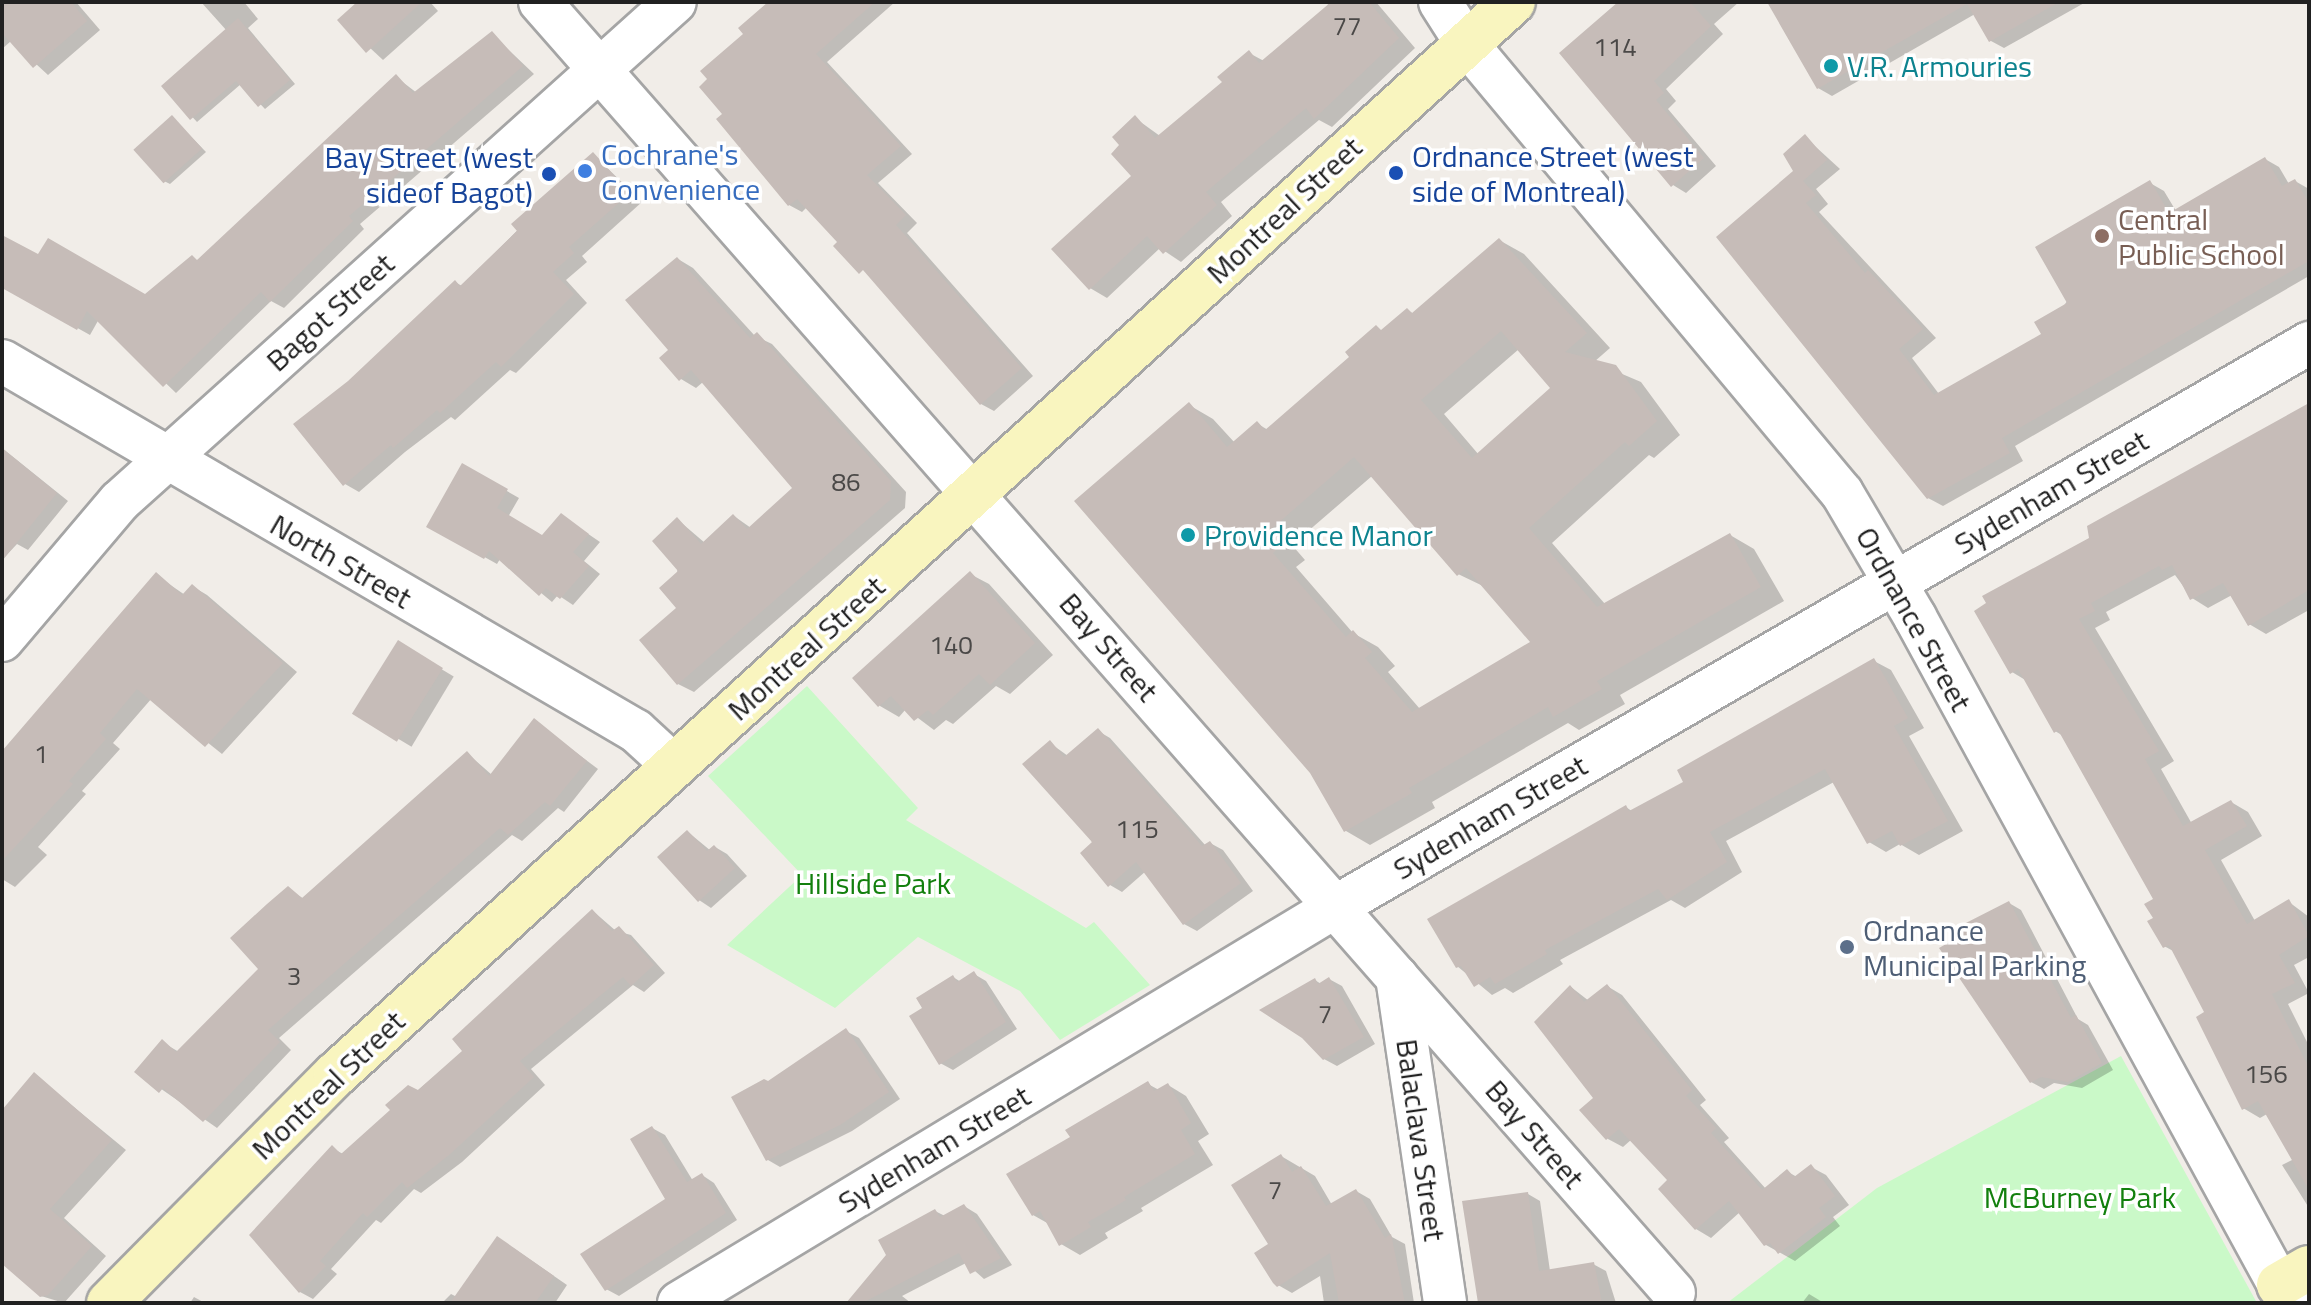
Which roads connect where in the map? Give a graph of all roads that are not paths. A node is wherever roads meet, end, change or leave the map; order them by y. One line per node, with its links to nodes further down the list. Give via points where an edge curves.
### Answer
1 (540, 2): 6 (street, Bay Street)
2 (675, 2): 6 (street, Bagot Street)
3 (1440, 2): 5 (street, Ordnance Street)
4 (1513, 2): 5 (main road, Montreal Street)
5 (1466, 43): 10 (main road, Montreal Street); 11 (street, Ordnance Street, via 1842,493)
6 (599, 70): 9 (street, Bagot Street); 10 (street, Bay Street)
7 (2309, 343): 11 (street, Sydenham Street)
8 (2, 361): 9 (street, North Street)
9 (167, 460): 12 (street, Bagot Street, via 120,501); 13 (street, North Street, via 636,731)
10 (977, 494): 13 (main road, Montreal Street); 14 (street, Bay Street)
11 (1895, 581): 14 (street, Sydenham Street); 16 (street, Ordnance Street)
12 (2, 640)
13 (674, 766): 18 (main road, Montreal Street, via 336,1074)
14 (1335, 907): 15 (street, Bay Street); 19 (street, Sydenham Street)
15 (1397, 977): 17 (street, Bay Street); 20 (street, Balaclava Street)
16 (2292, 1285)
17 (1674, 1293)
18 (109, 1303)
19 (679, 1303)
20 (1445, 1303)

